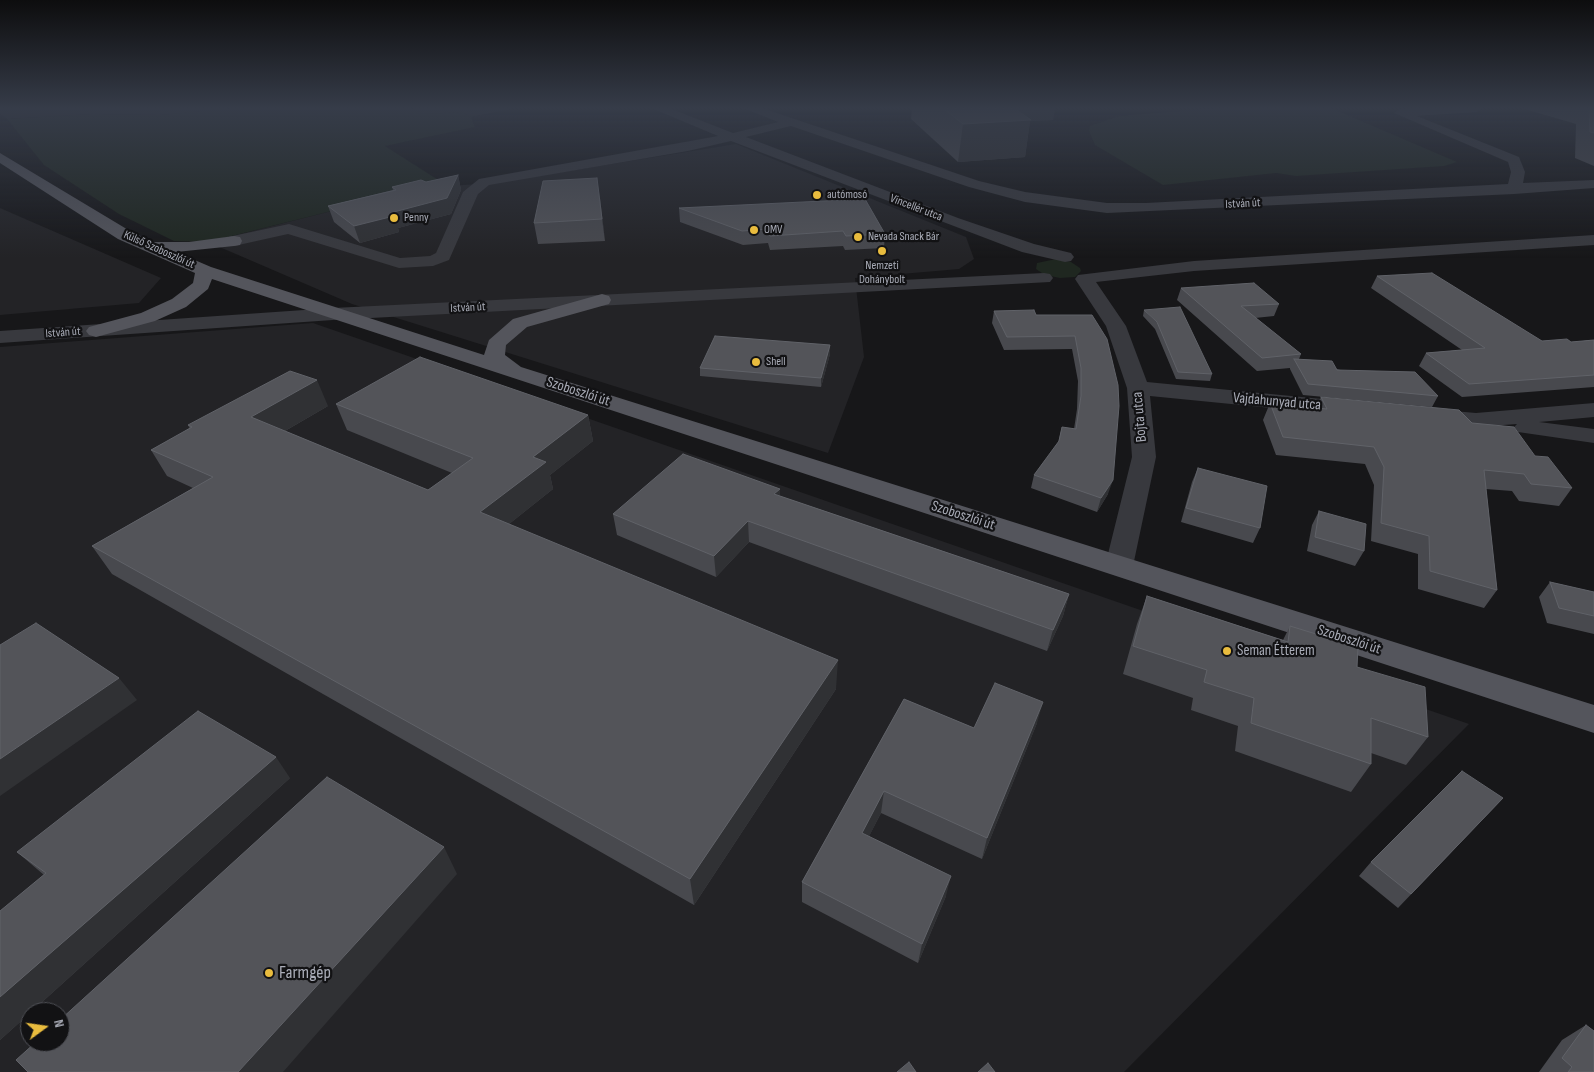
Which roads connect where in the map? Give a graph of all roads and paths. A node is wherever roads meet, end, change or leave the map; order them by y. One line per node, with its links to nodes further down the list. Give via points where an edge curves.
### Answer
1 (2, 158): 13 (main road, Külső Szoboszlói út)
2 (621, 158): 12 (street, via 484,182 471,192 444,256 433,261 399,263 289,229)
3 (786, 158): 10 (street, Vincellér utca)
4 (896, 158): 9 (street, István út, via 1025,197 1107,208)
5 (1509, 158): 6 (street)
6 (1514, 160): 8 (street); 9 (street, via 1518,172)
7 (1594, 184): 8 (street, István út)
8 (1577, 185): 9 (street, István út)
9 (1514, 190)
10 (952, 221): 14 (street, Vincellér utca, via 1028,248); 15 (street, Vincellér utca); 19 (street, via 987,244 994,259 985,269)
11 (1594, 240): 17 (street, István út)
12 (234, 241): 13 (main road, via 189,247); 18 (main road, via 217,253 214,262 214,268)
13 (141, 243): 16 (main road, Külső Szoboszlói út)
14 (1065, 256): 15 (street, István út, via 1043,256); 17 (street)
15 (1029, 262): 17 (street, Vincellér utca, via 1032,272); 19 (street, István út)
16 (205, 270): 18 (main road, Külső Szoboszlói út); 22 (main road, via 201,285 179,303 148,317)
17 (1070, 277): 19 (street, István út); 25 (street, Bojta utca, via 1116,326)
18 (228, 278): 21 (main road, Külső Szoboszlói út)
19 (936, 282): 20 (street, István út)
20 (602, 300): 21 (street, István út); 24 (main road, via 520,323 504,335 496,344 494,355)
21 (333, 314): 22 (street, István út); 24 (main road, Szoboszlói út)
22 (96, 330): 23 (street, István út)
23 (0, 337)
24 (514, 372): 31 (main road, Szoboszlói út)
25 (1138, 388): 27 (street, Vajdahunyad utca); 31 (street, Bojta utca, via 1144,457)
26 (1594, 410): 29 (street)
27 (1376, 411)
28 (1406, 414): 29 (street)
29 (1476, 420): 30 (street)
30 (1594, 436)
31 (1120, 566): 32 (main road, Szoboszlói út)
32 (1594, 719)

